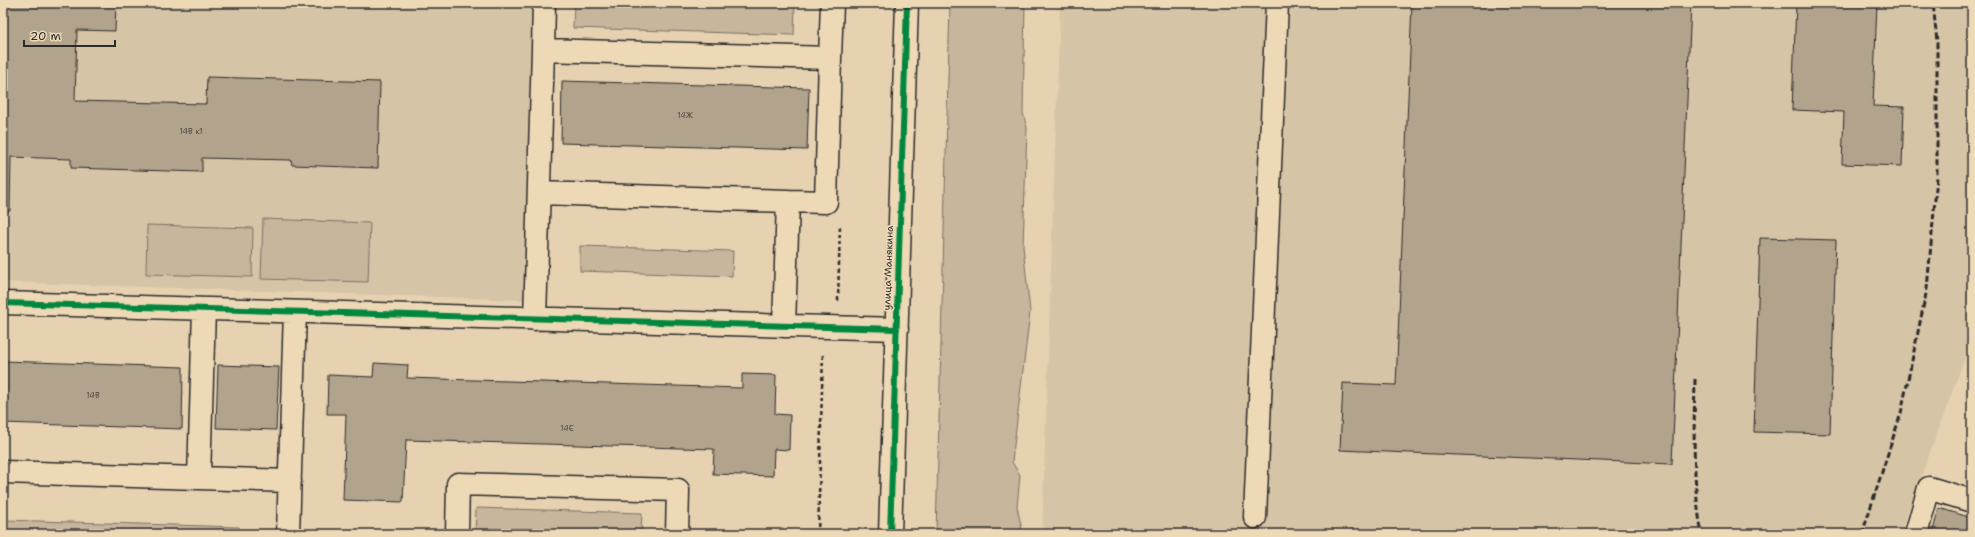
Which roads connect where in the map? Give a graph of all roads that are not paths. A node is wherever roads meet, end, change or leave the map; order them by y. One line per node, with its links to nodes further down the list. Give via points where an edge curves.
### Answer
1 (544, 3): 5 (street)
2 (832, 3): 6 (street)
3 (907, 3): 14 (street, улица Манякина)
4 (1277, 3): 19 (street)
5 (543, 50): 6 (street); 7 (street)
6 (830, 58): 8 (street, via 826,202)
7 (539, 194): 8 (street); 12 (street)
8 (788, 201): 13 (street)
9 (3, 303): 10 (street)
10 (204, 309): 11 (street); 16 (street)
11 (295, 312): 12 (street); 17 (street)
12 (535, 319): 13 (street)
13 (784, 326): 14 (street)
14 (896, 330): 23 (street, улица Манякина)
15 (3, 472): 16 (street)
16 (199, 478): 17 (street)
17 (290, 481): 20 (street)
18 (1972, 501): 24 (street, via 1929,488)
19 (1255, 517)
20 (288, 534)
21 (457, 534): 22 (street, via 458,484 678,490)
22 (677, 534)
23 (890, 534)
24 (1916, 534)

